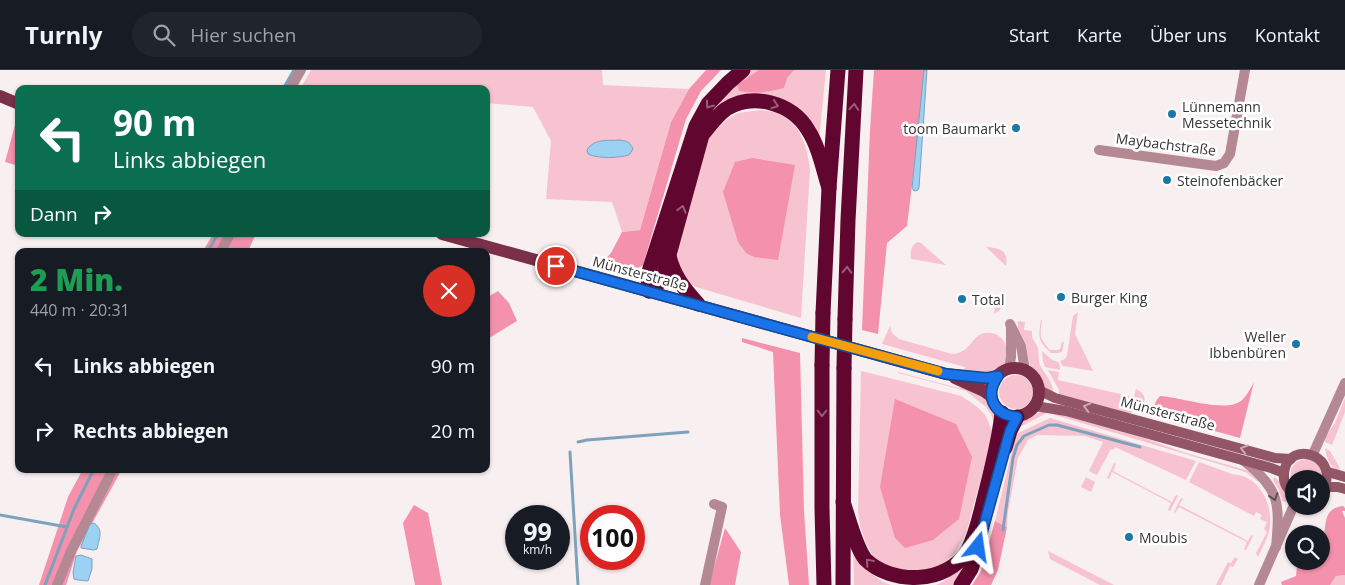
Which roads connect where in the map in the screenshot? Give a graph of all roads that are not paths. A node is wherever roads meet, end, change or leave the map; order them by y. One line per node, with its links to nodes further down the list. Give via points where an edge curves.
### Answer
1 (301, 70): 6 (street)
2 (743, 70): 13 (highway, one-way to 13, via 708,104 696,126 650,268)
3 (838, 70): 10 (highway)
4 (856, 70): 36 (highway, one-way to 4, bridge, via 845,318)
5 (1245, 70): 9 (street, Maybachstraße, via 1230,154 1224,163 1216,166)
6 (292, 85)
7 (0, 96): 8 (main road)
8 (15, 102)
9 (1099, 150)
10 (829, 188): 12 (highway, one-way to 10, via 702,135 728,108 743,102 763,101 780,105 794,114 808,129 817,148); 42 (highway, one-way to 42, bridge, via 822,364)
11 (453, 237): 13 (main road, Münsterstraße)
12 (669, 256): 13 (highway, via 661,281); 14 (highway, via 680,282)
13 (649, 291): 14 (main road, Münsterstraße)
14 (698, 304): 17 (main road, Münsterstraße)
15 (1009, 369): 16 (main road); 16 (street, via 1010,324 1021,346); 18 (main road)
16 (1025, 370): 20 (main road, via 1035,378)
17 (946, 374): 18 (main road, Münsterstraße); 21 (main road, Münsterstraße)
18 (998, 376): 21 (main road, via 991,388)
19 (1345, 383): 25 (street)
20 (1039, 390): 22 (main road); 26 (main road, Münsterstraße, one-way to 20, via 1275,458 1139,421 1055,398)
21 (991, 396): 23 (main road)
22 (1035, 406): 24 (main road, via 1030,412); 27 (main road, Münsterstraße, via 1066,411)
23 (1002, 413): 24 (main road); 36 (highway, one-way to 36, via 976,530 967,551 952,569 932,580 910,583 880,574 865,558)
24 (1017, 417): 44 (highway, via 1010,431 971,569)
25 (1313, 454): 26 (main road, Münsterstraße, via 1301,454); 28 (main road, via 1323,461)
26 (1291, 459): 30 (main road)
27 (1244, 461): 30 (main road, Münsterstraße); 39 (street, Münsterstraße, one-way to 39, via 1265,479 1273,491 1277,505)
28 (1327, 470)
29 (111, 473): 40 (street)
30 (1284, 473): 33 (main road)
31 (1330, 473): 32 (main road)
32 (1345, 477)
33 (1285, 482)
34 (1330, 488): 35 (main road)
35 (1345, 489)
36 (843, 502): 43 (highway)
37 (714, 504): 41 (street, via 722,507)
38 (1290, 515): 39 (street)
39 (1276, 547): 45 (street)
40 (57, 585)
41 (705, 585)
42 (824, 585)
43 (843, 585)
44 (961, 585)
45 (1259, 585)

